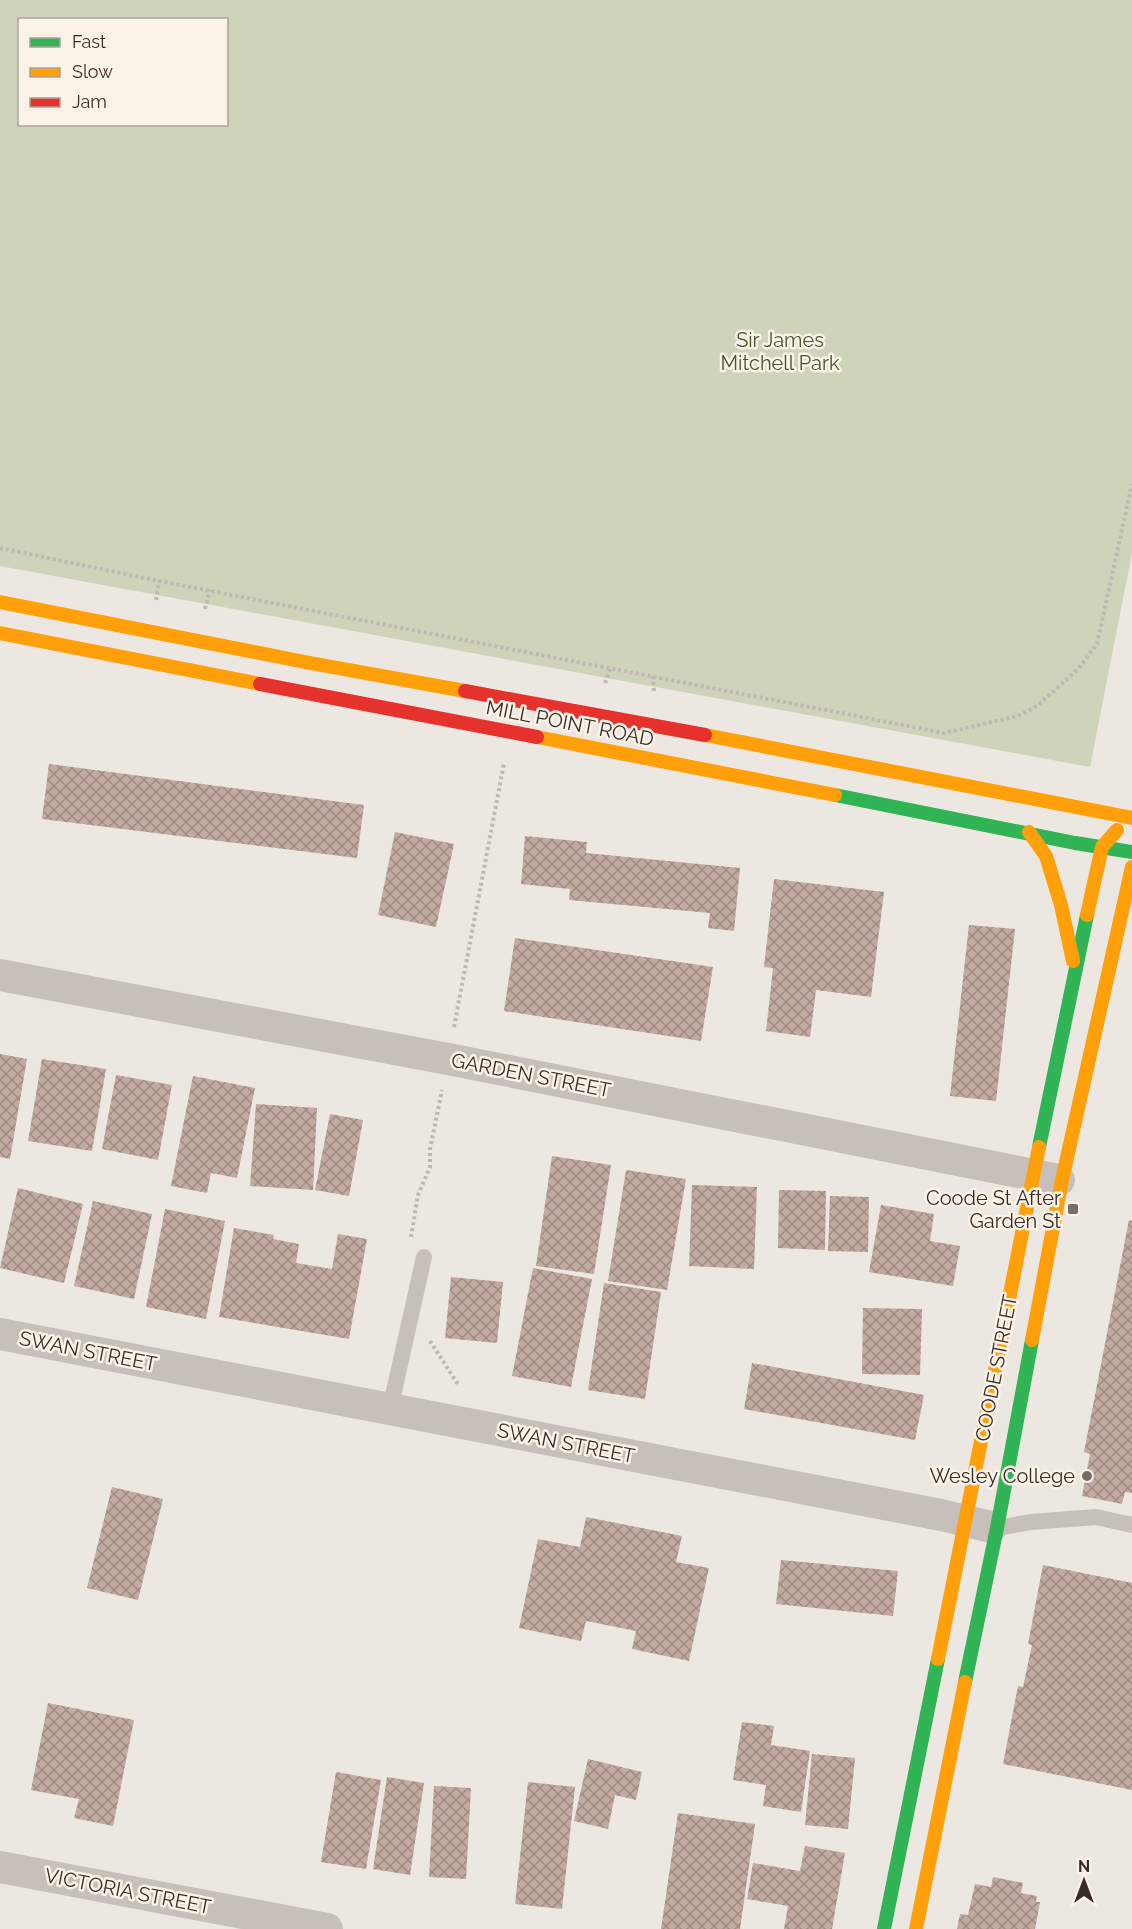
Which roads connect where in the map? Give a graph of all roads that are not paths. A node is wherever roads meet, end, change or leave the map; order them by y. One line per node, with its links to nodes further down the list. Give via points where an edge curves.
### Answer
1 (0, 602): 3 (main road, MILL POINT ROAD)
2 (0, 633): 4 (main road, MILL POINT ROAD)
3 (1131, 817): 5 (main road, COODE STREET)
4 (1029, 832): 5 (main road, MILL POINT ROAD); 8 (main road, via 1046,856)
5 (1102, 847): 6 (main road, MILL POINT ROAD); 8 (main road, COODE STREET)
6 (1132, 852)
7 (1132, 867): 10 (main road, COODE STREET, via 1107,974)
8 (1075, 968): 10 (main road, COODE STREET)
9 (0, 975): 10 (street, GARDEN STREET)
10 (1048, 1178): 14 (main road, COODE STREET); 16 (main road, COODE STREET)
11 (424, 1257): 13 (lane)
12 (0, 1334): 13 (street, SWAN STREET)
13 (390, 1409): 14 (street, SWAN STREET)
14 (966, 1522): 16 (street, SWAN STREET); 19 (main road, COODE STREET)
15 (1132, 1524): 16 (lane, SWAN STREET, via 1096,1517)
16 (996, 1528): 20 (main road, COODE STREET)
17 (0, 1867): 18 (street, VICTORIA STREET)
18 (327, 1929)
19 (884, 1929)
20 (916, 1929)

